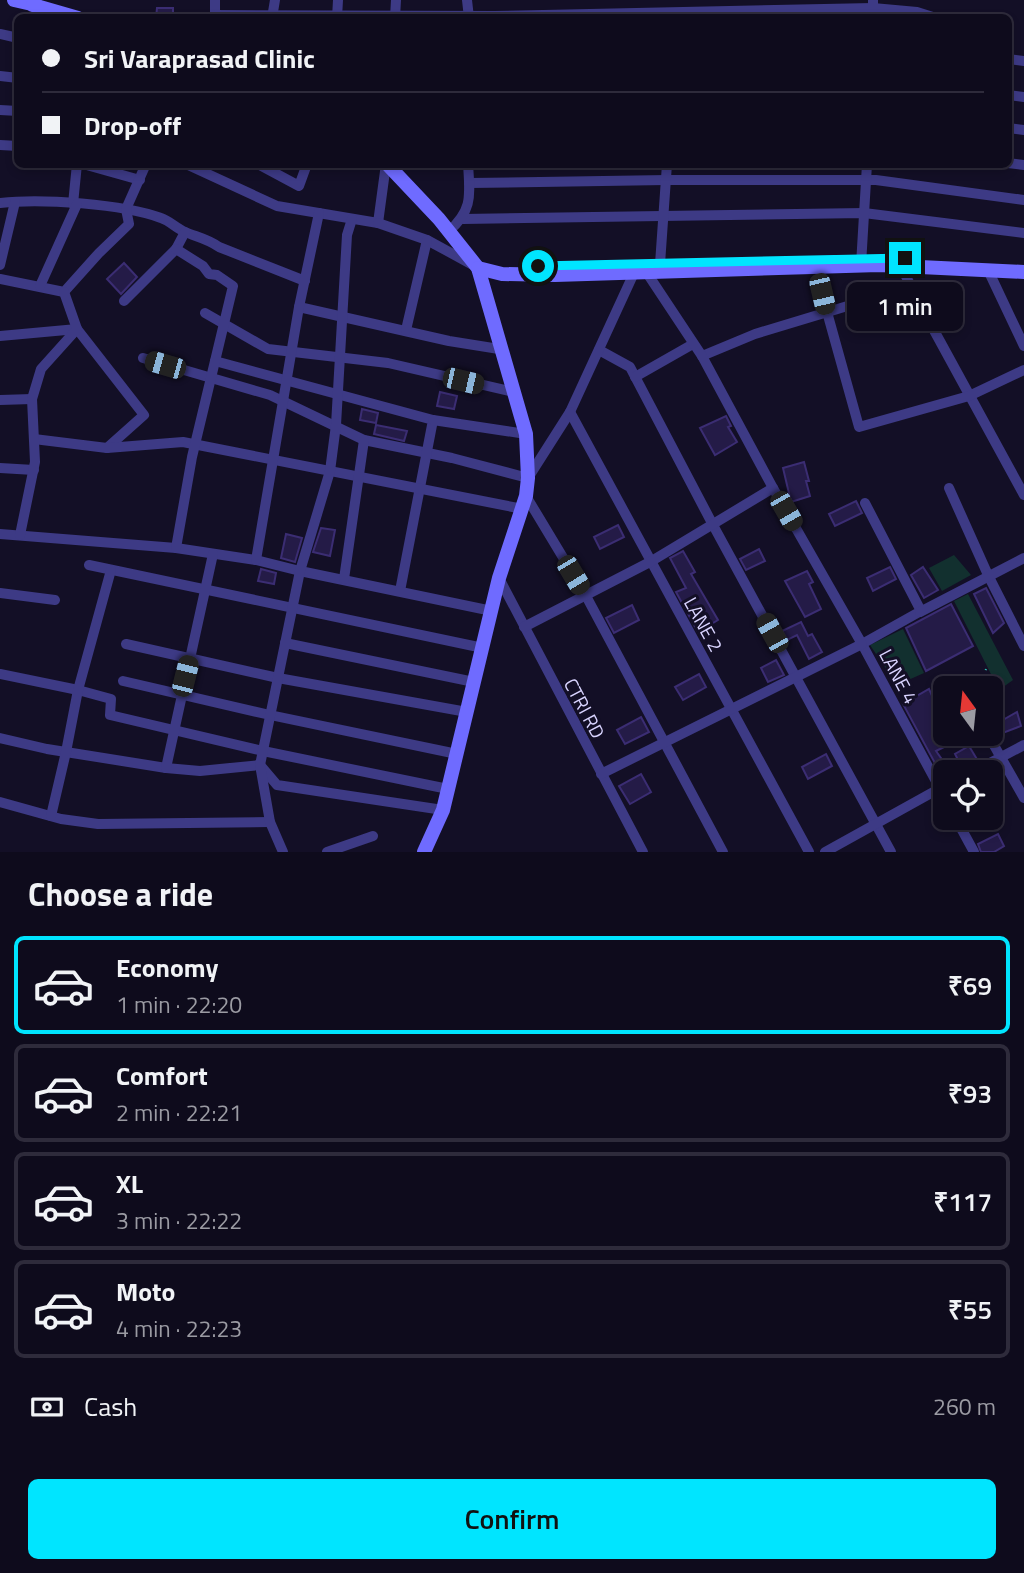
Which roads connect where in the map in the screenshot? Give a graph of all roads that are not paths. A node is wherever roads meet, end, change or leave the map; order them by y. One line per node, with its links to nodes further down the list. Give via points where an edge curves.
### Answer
1 (14, 0): 2 (street)
2 (35, 4): 4 (street)
3 (873, 9): 5 (street); 6 (street)
4 (66, 14)
5 (706, 14)
6 (923, 14)
7 (77, 168): 25 (street)
8 (97, 168): 18 (street)
9 (144, 168): 18 (street)
10 (265, 168): 11 (street, via 299,186)
11 (306, 168)
12 (385, 168): 32 (street)
13 (390, 168): 34 (street)
14 (468, 168): 21 (street)
15 (667, 168): 19 (street)
16 (867, 168): 20 (street)
17 (207, 169): 27 (street, via 277,206)
18 (139, 180): 26 (street)
19 (666, 180): 20 (street); 21 (street); 29 (street)
20 (866, 180): 22 (street); 28 (street)
21 (469, 183): 31 (street)
22 (1024, 200)
23 (15, 202): 24 (street); 25 (street); 41 (street)
24 (0, 203)
25 (75, 204): 26 (street); 49 (street)
26 (126, 209): 33 (street, via 164,219); 50 (street, via 130,224)
27 (319, 213): 30 (street); 48 (street)
28 (864, 213): 29 (street); 35 (street); 38 (street)
29 (664, 215): 31 (street); 39 (street)
30 (352, 219): 32 (street); 57 (street)
31 (463, 219): 34 (street)
32 (378, 223): 36 (street)
33 (184, 232): 37 (street); 48 (street)
34 (448, 232): 43 (street)
35 (1024, 233)
36 (428, 240): 43 (street); 60 (street)
37 (176, 249): 52 (street); 58 (street, via 233,286)
38 (861, 261): 39 (street); 40 (street); 42 (street); 46 (street)
39 (660, 264): 43 (street)
40 (1024, 264)
41 (0, 265)
42 (901, 266): 44 (street); 77 (street)
43 (478, 268): 46 (street, via 513,275); 64 (street)
44 (988, 270): 45 (street); 63 (street)
45 (1024, 272)
46 (640, 273): 62 (street, LANE 4); 65 (street)
47 (0, 279): 49 (street)
48 (305, 281): 54 (street)
49 (40, 286): 50 (street)
50 (64, 292): 59 (street)
51 (822, 294): 55 (street)
52 (124, 301)
53 (864, 301): 55 (street)
54 (299, 307): 57 (street); 66 (street)
55 (826, 312): 67 (street); 77 (street, via 859,427)
56 (205, 313): 58 (street)
57 (343, 315): 60 (street); 69 (street)
58 (224, 323): 66 (street, via 268,349); 70 (street)
59 (77, 329): 61 (street); 78 (street, via 41,369); 88 (street, via 144,415)
60 (406, 330): 64 (street)
61 (0, 336)
62 (693, 344): 67 (street, LANE 4); 72 (street)
63 (1024, 346)
64 (499, 349): 75 (street)
65 (599, 350): 72 (street, via 630,367); 81 (street)
66 (292, 352): 69 (street); 74 (street)
67 (702, 356): 96 (street, LANE 4)
68 (143, 358): 73 (street)
69 (340, 358): 75 (street, via 388,363); 76 (street)
70 (215, 361): 73 (street); 74 (street)
71 (1024, 370): 77 (street)
72 (635, 377): 102 (street)
73 (211, 378): 80 (street); 87 (street)
74 (287, 380): 76 (street); 80 (street)
75 (514, 392): 84 (street)
76 (338, 394): 82 (street); 83 (street)
77 (969, 396): 99 (street)
78 (32, 399): 79 (street); 85 (street)
79 (0, 400)
80 (283, 401): 83 (street); 90 (street)
81 (570, 412): 95 (street); 109 (street, LANE 2)
82 (433, 420): 84 (street); 89 (street)
83 (336, 425): 86 (street); 93 (street)
84 (526, 434): 95 (street)
85 (34, 439): 88 (street); 92 (street)
86 (364, 440): 89 (street); 94 (street)
87 (195, 444): 88 (street); 90 (street); 105 (street)
88 (107, 448)
89 (427, 453): 95 (street); 98 (street)
90 (273, 458): 93 (street); 108 (street)
91 (0, 468): 92 (street)
92 (34, 470): 104 (street)
93 (330, 471): 94 (street); 112 (street)
94 (359, 477): 98 (street); 114 (street)
95 (528, 478): 100 (street)
96 (773, 488): 102 (street); 127 (street, LANE 4)
97 (949, 488): 113 (street)
98 (420, 489): 100 (street); 117 (street)
99 (1024, 495)
100 (524, 503): 115 (street); 119 (street)
101 (865, 503): 123 (street)
102 (713, 525): 109 (street); 132 (street)
103 (0, 534): 104 (street)
104 (20, 535): 105 (street)
105 (176, 548): 106 (street)
106 (213, 554): 108 (street); 116 (street)
107 (1024, 558): 113 (street)
108 (256, 560): 112 (street)
109 (650, 562): 119 (street); 138 (street, LANE 2)
110 (89, 565): 111 (street)
111 (111, 570): 116 (street); 136 (street)
112 (300, 572): 114 (street); 121 (street)
113 (988, 576): 123 (street); 128 (street)
114 (344, 579): 117 (street)
115 (499, 579): 122 (street); 124 (street, CTRI RD)
116 (205, 590): 121 (street); 130 (street)
117 (400, 591): 122 (street)
118 (0, 593): 120 (street)
119 (585, 594): 124 (street); 143 (street)
120 (55, 600)
121 (292, 608): 125 (street); 129 (street)
122 (492, 611): 129 (street)
123 (920, 612): 127 (street)
124 (524, 627): 154 (street, CTRI RD)
125 (285, 643): 133 (street); 135 (street)
126 (126, 644): 130 (street)
127 (862, 644): 132 (street); 153 (street, LANE 4)
128 (1024, 646)
129 (483, 648): 135 (street)
130 (189, 658): 133 (street); 137 (street)
131 (0, 674): 136 (street)
132 (796, 677): 138 (street); 162 (street)
133 (278, 678): 139 (street); 140 (street)
134 (123, 681): 137 (street)
135 (474, 682): 139 (street)
136 (78, 690): 141 (street, via 111,699 110,715); 147 (street)
137 (181, 694): 140 (street); 141 (street)
138 (731, 708): 143 (street); 170 (street, LANE 2)
139 (467, 712): 148 (street)
140 (270, 715): 146 (street); 148 (street)
141 (174, 729): 146 (street); 152 (street)
142 (0, 738): 147 (street)
143 (665, 742): 154 (street); 169 (street)
144 (1024, 745): 149 (street)
145 (994, 746): 149 (street)
146 (263, 751): 151 (street); 155 (street)
147 (66, 752): 152 (street); 160 (street)
148 (457, 754): 155 (street)
149 (1000, 757): 150 (street); 157 (street)
150 (994, 760)
151 (260, 765): 152 (street, via 200,771); 159 (street, via 277,785); 161 (street)
152 (166, 768)
153 (933, 773)
154 (601, 774): 168 (street, CTRI RD)
155 (448, 789): 159 (street)
156 (933, 796): 162 (street)
157 (1024, 798)
158 (0, 802): 160 (street)
159 (443, 810): 167 (street)
160 (51, 816): 161 (street, via 98,824)
161 (270, 822): 165 (street)
162 (876, 823): 171 (street); 172 (street)
163 (962, 830): 173 (street)
164 (373, 836): 166 (street)
165 (283, 852)
166 (327, 852)
167 (424, 852)
168 (643, 852)
169 (723, 852)
170 (809, 852)
171 (825, 852)
172 (891, 852)
173 (974, 852)

